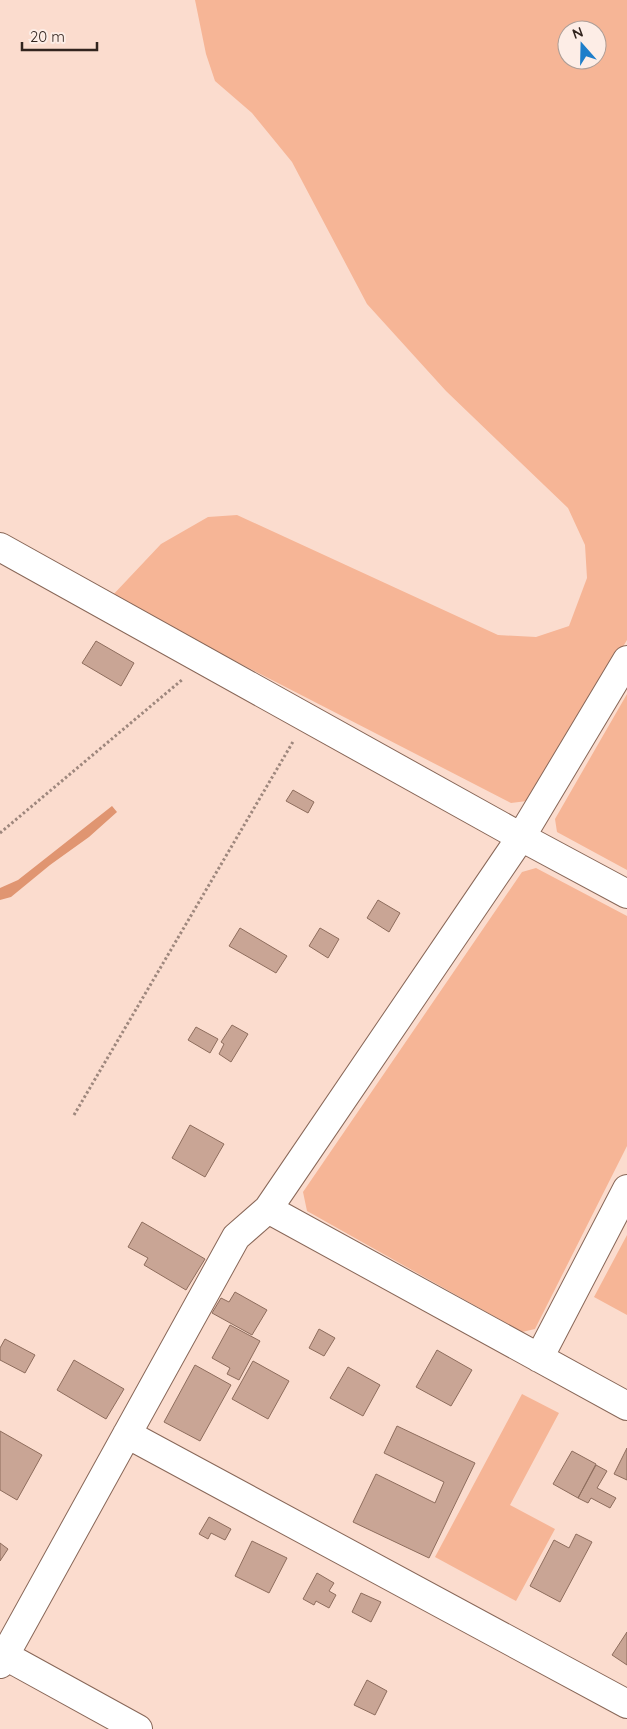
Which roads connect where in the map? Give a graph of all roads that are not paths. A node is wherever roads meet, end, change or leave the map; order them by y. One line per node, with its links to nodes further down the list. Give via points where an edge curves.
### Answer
1 (0, 547): 3 (street)
2 (627, 660): 3 (street)
3 (521, 837): 4 (street); 6 (street)
4 (627, 894)
5 (627, 1189): 7 (street)
6 (268, 1209): 7 (street); 9 (street, via 236,1238)
7 (539, 1358): 8 (street)
8 (627, 1406)
9 (127, 1434): 10 (street); 11 (street)
10 (2, 1658): 12 (street)
11 (627, 1704)
12 (138, 1729)

